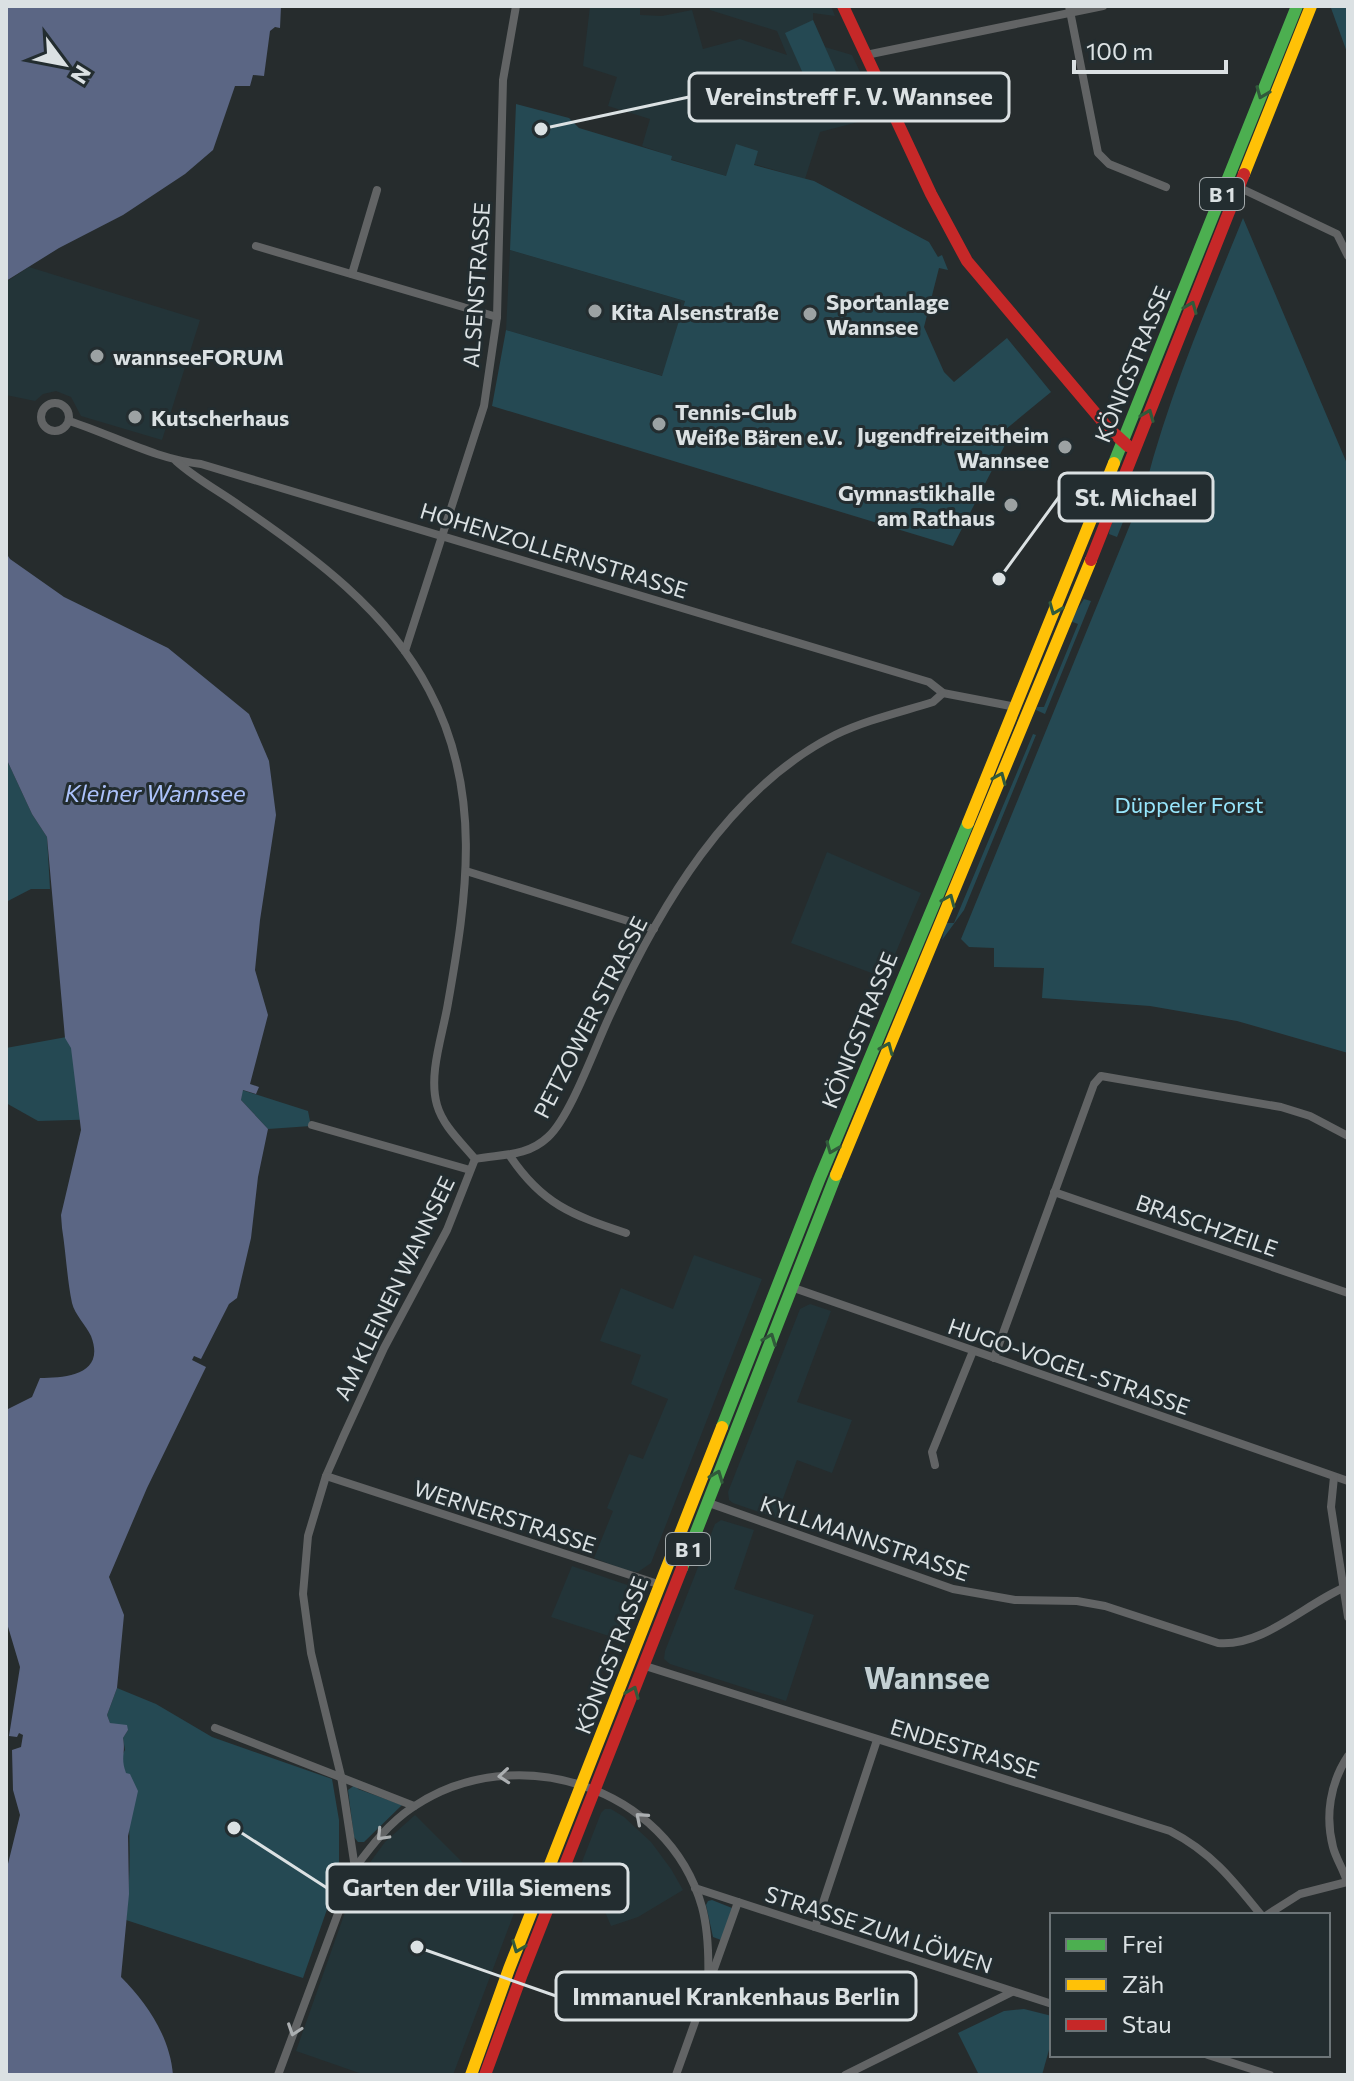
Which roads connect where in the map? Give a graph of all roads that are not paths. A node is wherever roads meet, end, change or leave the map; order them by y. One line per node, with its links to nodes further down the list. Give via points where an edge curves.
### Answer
1 (516, 6): 14 (street, ALSENSTRASSE, via 503,80)
2 (843, 6): 7 (main road)
3 (1103, 6): 6 (street)
4 (1297, 6): 8 (main road, KÖNIGSTRASSE / B 1, one-way to 8)
5 (1311, 6): 8 (main road, KÖNIGSTRASSE / B 1)
6 (1070, 9): 7 (street); 9 (street, via 1100,157)
7 (866, 55): 16 (main road, via 967,261)
8 (1232, 184): 12 (street, via 1337,234); 16 (main road, KÖNIGSTRASSE / B 1); 17 (main road, KÖNIGSTRASSE / B 1, one-way to 8)
9 (1166, 187)
10 (377, 190): 13 (street)
11 (256, 246): 13 (street)
12 (1348, 256)
13 (352, 274): 14 (street)
14 (497, 317): 19 (street, ALSENSTRASSE, via 484,406)
15 (69, 421): 18 (street, HOHENZOLLERNSTRASSE)
16 (1122, 443): 17 (main road); 22 (main road, KÖNIGSTRASSE / B 1, one-way to 22)
17 (1134, 450): 22 (main road, KÖNIGSTRASSE / B 1)
18 (176, 461): 19 (street, HOHENZOLLERNSTRASSE); 20 (street, AM KLEINEN WANNSEE, via 329,572)
19 (443, 535): 20 (street, ALSENSTRASSE); 21 (street, HOHENZOLLERNSTRASSE, via 929,682)
20 (405, 651): 23 (street, AM KLEINEN WANNSEE, via 430,691 459,774 467,817)
21 (943, 693): 22 (street, HOHENZOLLERNSTRASSE); 24 (street, PETZOWER STRASSE, via 933,702 837,734 766,784 718,835)
22 (1022, 709): 32 (main road, KÖNIGSTRASSE / B 1, via 862,1109)
23 (466, 871): 24 (street); 28 (street, AM KLEINEN WANNSEE, via 434,1079 444,1122)
24 (654, 929): 27 (street, PETZOWER STRASSE, via 564,1117 538,1145)
25 (312, 1125): 29 (street)
26 (1348, 1136): 30 (street, via 1281,1107 1101,1076)
27 (510, 1156): 28 (street, PETZOWER STRASSE); 31 (street, via 544,1196 571,1213)
28 (475, 1159): 29 (street, AM KLEINEN WANNSEE)
29 (470, 1170): 37 (street, AM KLEINEN WANNSEE, via 447,1230 384,1348)
30 (1054, 1192): 33 (street, BRASCHZEILE); 35 (street)
31 (626, 1233)
32 (785, 1284): 34 (street, HUGO-VOGEL-STRASSE); 40 (main road, KÖNIGSTRASSE / B 1); 41 (main road, KÖNIGSTRASSE / B 1, one-way to 32)
33 (1348, 1293)
34 (973, 1351): 35 (street, HUGO-VOGEL-STRASSE); 36 (street, via 932,1452)
35 (994, 1358): 38 (street, HUGO-VOGEL-STRASSE)
36 (935, 1465)
37 (326, 1476): 42 (street, WERNERSTRASSE); 51 (street, AM KLEINEN WANNSEE, via 308,1536 303,1594 311,1653)
38 (1334, 1477): 39 (street, HUGO-VOGEL-STRASSE); 43 (street, via 1331,1507)
39 (1348, 1481)
40 (693, 1497): 41 (street, KYLLMANNSTRASSE); 42 (main road, KÖNIGSTRASSE / B 1)
41 (707, 1502): 43 (street, KYLLMANNSTRASSE, via 953,1589 1015,1600 1105,1606 1218,1643 1252,1640); 44 (main road, KÖNIGSTRASSE / B 1)
42 (659, 1585): 44 (street, WERNERSTRASSE); 46 (main road, KÖNIGSTRASSE / B 1)
43 (1343, 1588): 45 (street)
44 (673, 1590): 47 (main road, KÖNIGSTRASSE / B 1)
45 (1348, 1617)
46 (630, 1661): 47 (street, ENDESTRASSE); 52 (main road, KÖNIGSTRASSE / B 1)
47 (643, 1665): 49 (street, ENDESTRASSE); 53 (main road, KÖNIGSTRASSE / B 1, one-way to 47)
48 (215, 1728): 51 (street)
49 (877, 1740): 59 (street, ENDESTRASSE, via 1170,1831 1214,1860); 61 (street)
50 (1348, 1756): 56 (street, via 1332,1792 1329,1820 1333,1848)
51 (341, 1776): 54 (street); 55 (street, AM KLEINEN WANNSEE)
52 (581, 1784): 53 (street); 54 (street, one-way to 54, via 548,1776 496,1776); 67 (main road, KÖNIGSTRASSE / B 1, one-way to 67)
53 (594, 1789): 57 (street, one-way to 53, via 668,1844 644,1820); 68 (main road, KÖNIGSTRASSE / B 1)
54 (414, 1806): 55 (street, one-way to 55, via 373,1843)
55 (355, 1868): 66 (street, AM KLEINEN WANNSEE, one-way to 66)
56 (1348, 1882): 60 (street, via 1300,1894)
57 (695, 1888): 58 (street, STRASSE ZUM LÖWEN); 62 (street, via 707,1939)
58 (738, 1902): 61 (street, STRASSE ZUM LÖWEN); 62 (street)
59 (1259, 1913)
60 (1270, 1913)
61 (815, 1927): 63 (street, STRASSE ZUM LÖWEN)
62 (708, 1986): 69 (street)
63 (1012, 1991): 64 (street, STRASSE ZUM LÖWEN); 70 (street)
64 (1050, 2003)
65 (1214, 2057): 71 (street)
66 (278, 2075)
67 (471, 2075)
68 (485, 2075)
69 (676, 2075)
70 (845, 2075)
71 (1270, 2075)

